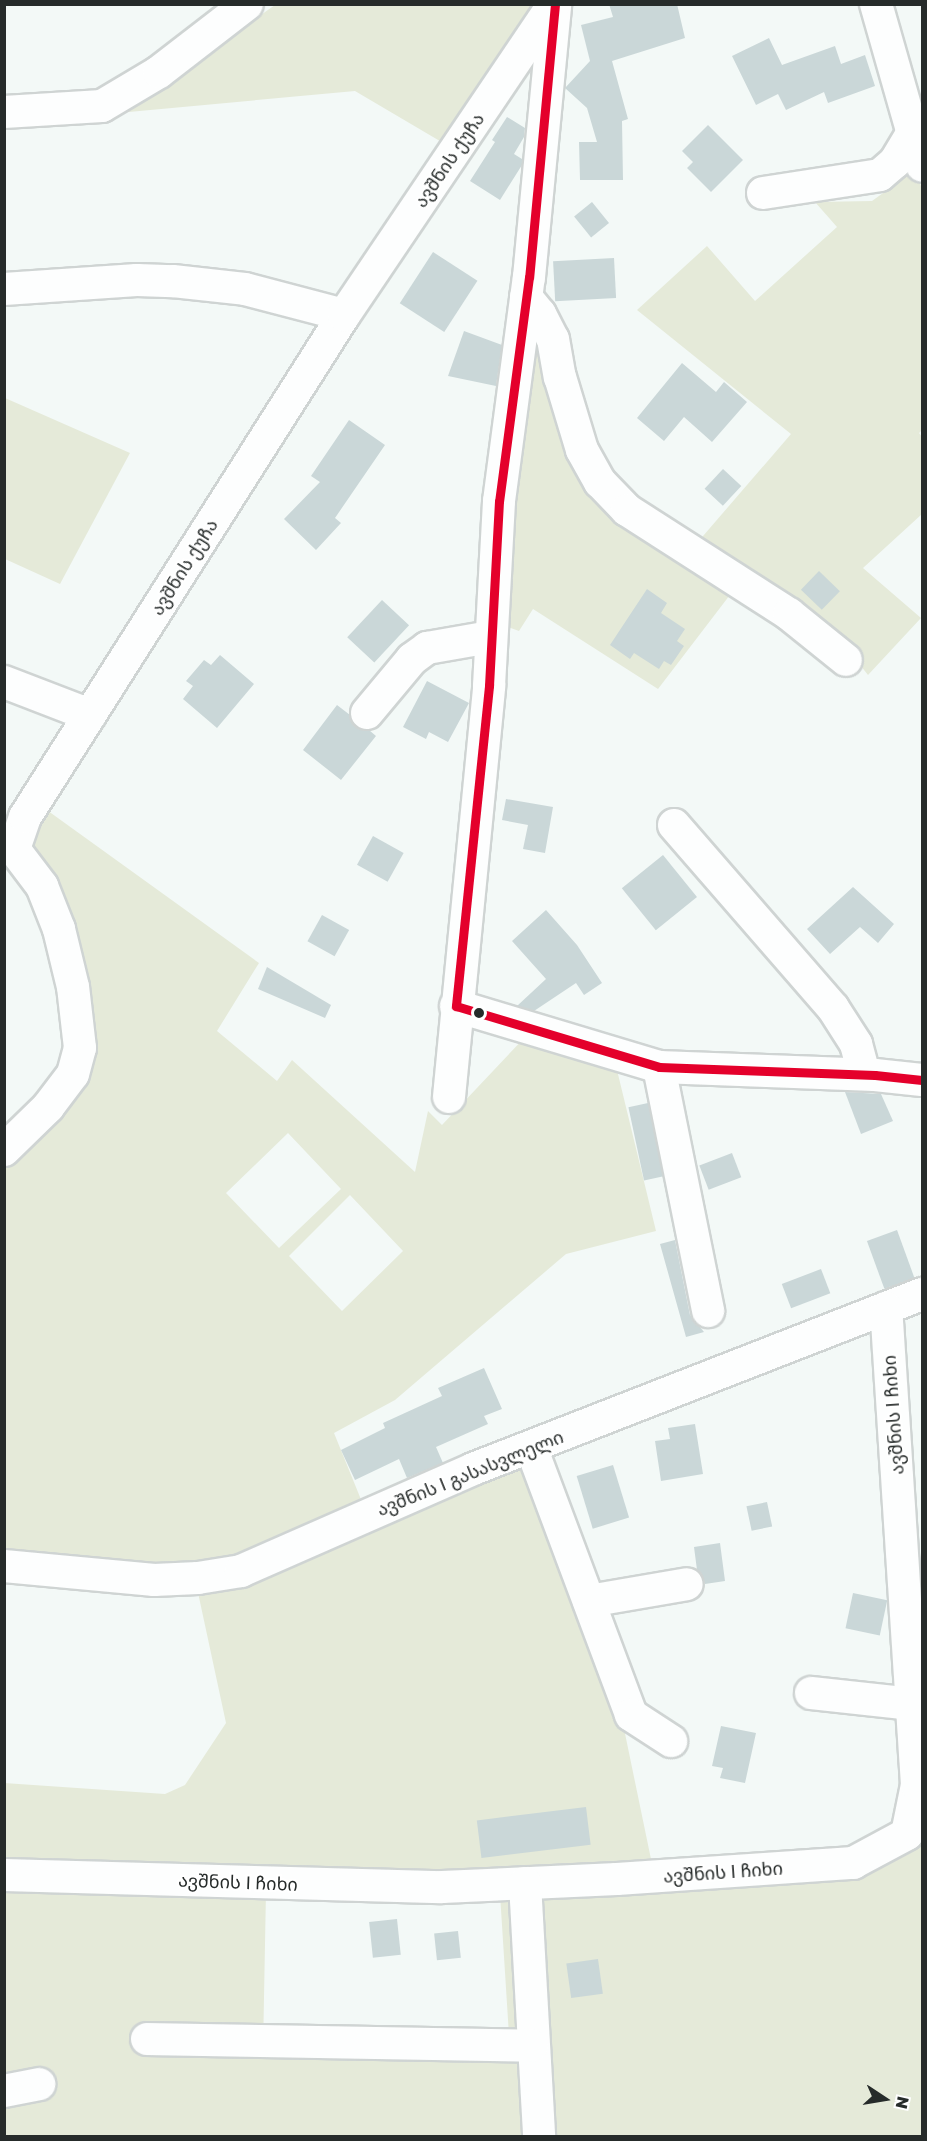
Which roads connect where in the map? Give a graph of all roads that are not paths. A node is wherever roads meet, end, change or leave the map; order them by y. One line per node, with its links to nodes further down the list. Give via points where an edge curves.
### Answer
1 (247, 4): 4 (street, via 159,72 102,106)
2 (555, 4): 9 (street); 10 (street, ავშნის ქუჩა)
3 (876, 4): 5 (street)
4 (4, 112)
5 (913, 132): 6 (street); 7 (street, via 895,162 880,175)
6 (922, 166)
7 (763, 193)
8 (4, 289): 10 (street, via 172,281 245,289)
9 (526, 297): 11 (street, via 499,501); 12 (street, via 553,339 582,450 600,482 627,510 789,614)
10 (344, 315): 15 (street, ავშნის ქუჩა)
11 (490, 638): 14 (street, via 427,648 412,659); 18 (street, via 489,686)
12 (846, 660)
13 (4, 682): 15 (street)
14 (367, 713)
15 (90, 715): 17 (street, ავშნის ქუჩა, via 24,817)
16 (674, 825): 20 (street, via 833,1008 856,1044)
17 (9, 863): 23 (street, ავშნის ქუჩა, via 42,886 59,929 73,987 80,1048 73,1074 48,1107)
18 (456, 1006): 19 (street); 22 (street)
19 (659, 1067): 20 (street); 26 (street)
20 (864, 1074): 21 (street)
21 (922, 1080)
22 (449, 1097)
23 (4, 1150)
24 (922, 1294): 25 (street, ავშნის I გასასვლელი)
25 (886, 1308): 27 (street, ავშნის I გასასვლელი); 32 (street, ავშნის I ჩიხი)
26 (708, 1311)
27 (531, 1447): 28 (street, ავშნის I გასასვლელი, via 241,1570 198,1578 154,1580); 30 (street)
28 (4, 1566)
29 (687, 1584): 30 (street)
30 (589, 1602): 33 (street, via 632,1715)
31 (811, 1693): 32 (street)
32 (912, 1704): 35 (street, ავშნის I ჩიხი, via 917,1785 907,1834 853,1863)
33 (671, 1741)
34 (4, 1875): 35 (street, ავშნის I ჩიხი, via 442,1887)
35 (525, 1883): 37 (street)
36 (147, 2038): 37 (street)
37 (532, 2046): 40 (street)
38 (39, 2084): 39 (street)
39 (4, 2091)
40 (539, 2136)

